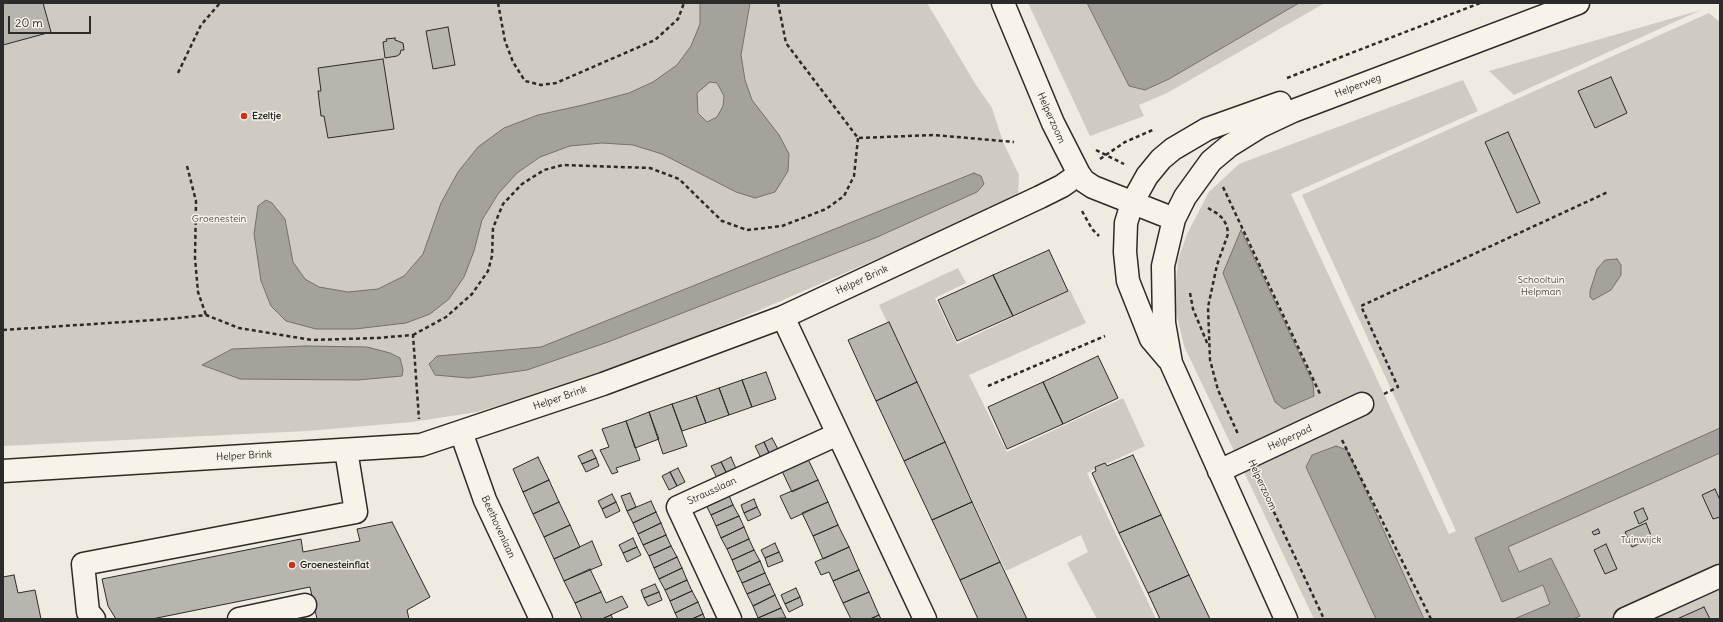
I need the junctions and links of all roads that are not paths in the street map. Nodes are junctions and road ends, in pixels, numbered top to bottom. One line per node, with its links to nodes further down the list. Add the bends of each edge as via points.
1 (1003, 3): 4 (street, Helperzoom, via 1053,123)
2 (1536, 3): 5 (street, Helperweg, via 1202,132 1161,159 1147,176)
3 (1578, 3): 6 (street, Helperweg, via 1293,111 1261,126 1228,146 1211,161 1185,196)
4 (1079, 174): 5 (street, Helperzoom, via 1084,181 1094,187); 7 (street, Helper Brink, via 1040,197)
5 (1132, 203): 6 (street, Helperzoom); 8 (street, via 1126,223 1128,281 1152,339)
6 (1174, 219): 8 (street, via 1163,266 1164,324)
7 (782, 317): 10 (street, Helper Brink, via 603,384); 11 (street)
8 (1171, 364): 14 (street)
9 (1362, 404): 14 (street, Helperpad)
10 (461, 432): 12 (street, Helper Brink, via 421,445); 17 (street, Beethovenlaan, via 485,500)
11 (838, 434): 20 (street, Strausslaan, via 678,506); 21 (street)
12 (346, 450): 13 (street, Helper Brink); 18 (street, via 356,512 83,564 88,612)
13 (3, 470)
14 (1219, 471): 22 (street)
15 (1720, 576): 23 (street)
16 (305, 605): 19 (street)
17 (539, 618)
18 (94, 619)
19 (239, 619)
20 (730, 619)
21 (926, 619)
22 (1286, 619)
23 (1625, 619)

